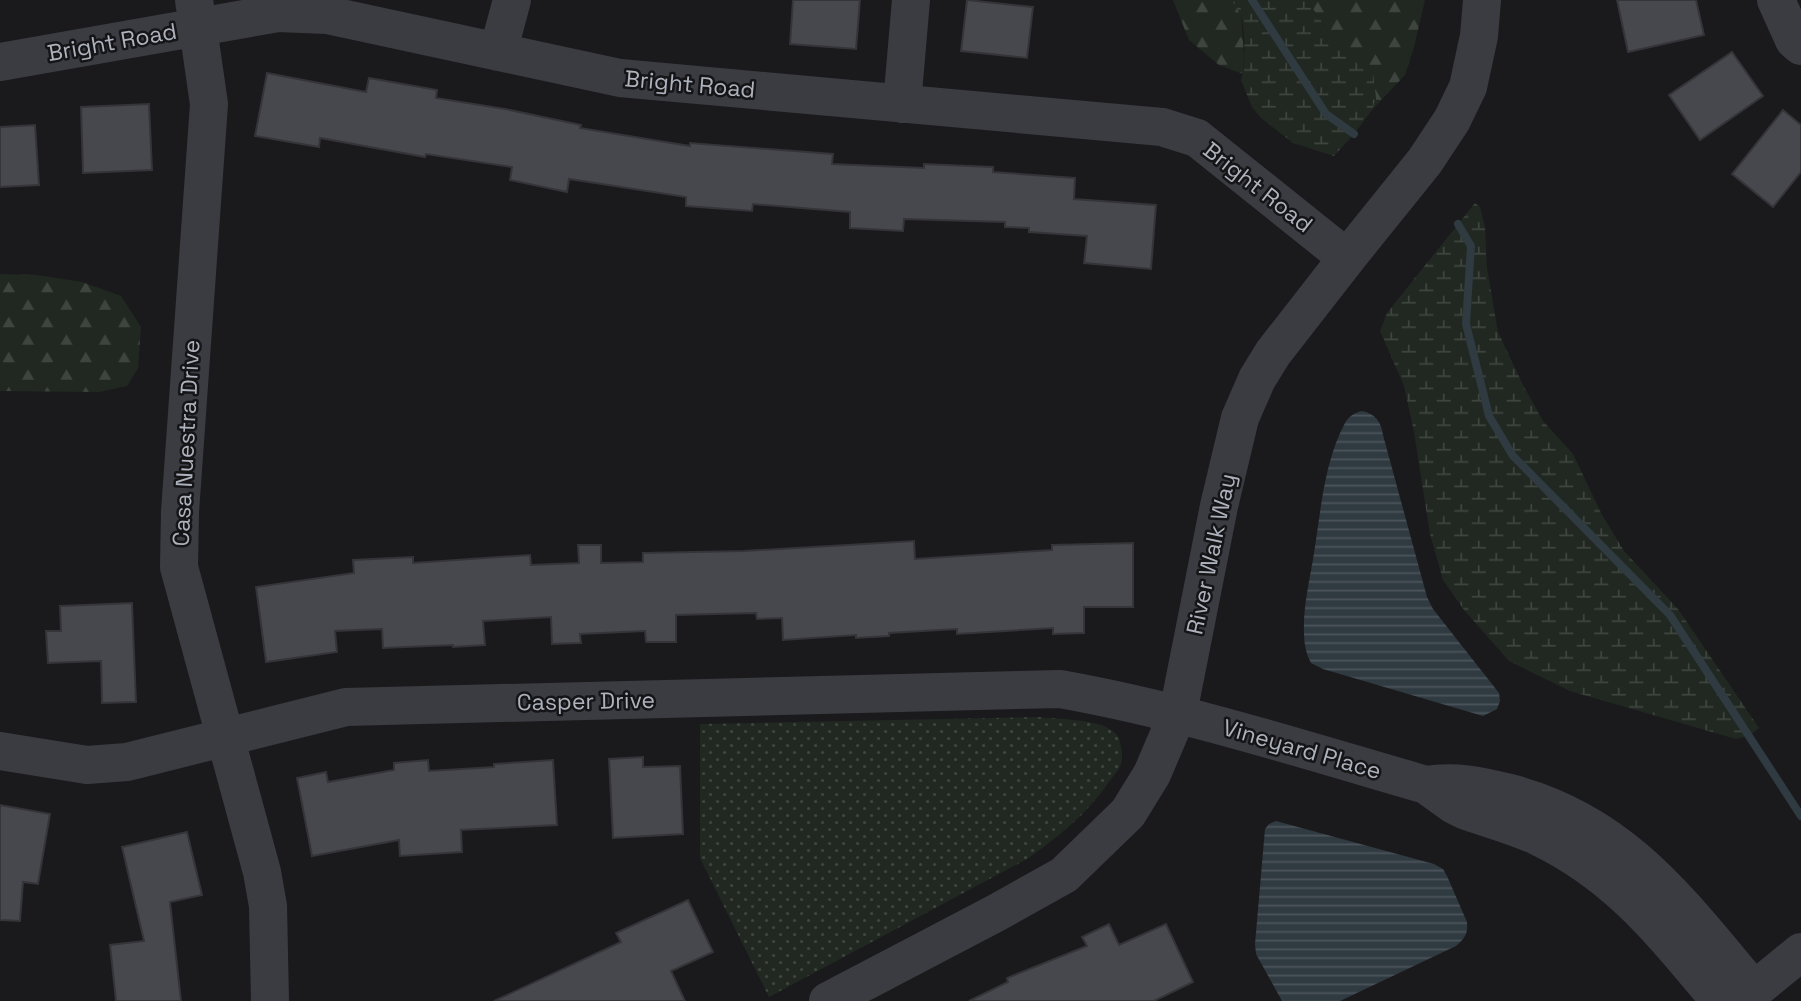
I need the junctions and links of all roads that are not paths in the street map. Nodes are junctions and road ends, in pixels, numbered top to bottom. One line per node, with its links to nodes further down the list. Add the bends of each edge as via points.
1 (512, 0): 7 (street)
2 (912, 0): 9 (street)
3 (1482, 0): 10 (street, River Walk Way, via 1468,87 1452,120)
4 (1776, 0): 6 (street)
5 (196, 14): 7 (street, Bright Road, via 327,15); 8 (street, Bright Road); 12 (street, Casa Nuestra Drive, via 209,104 179,567)
6 (1801, 46)
7 (498, 52): 9 (street, Bright Road, via 620,78)
8 (0, 62)
9 (902, 104): 10 (street, Bright Road, via 1162,127 1197,138)
10 (1347, 258): 11 (street, River Walk Way, via 1273,352 1240,418)
11 (1178, 713): 12 (street, Casper Drive, via 1060,689 653,699 346,707); 15 (street, Vineyard Place, via 1426,785 1464,810 1521,813 1537,836 1583,861 1622,891); 17 (street, River Walk Way, via 1152,774 1128,813 1064,875)
12 (226, 737): 13 (street, Casper Drive, via 127,762 87,765); 16 (street, Casa Nuestra Drive, via 268,906)
13 (0, 751)
14 (1801, 951): 15 (street)
15 (1738, 997)
16 (270, 1001)
17 (828, 1001)

